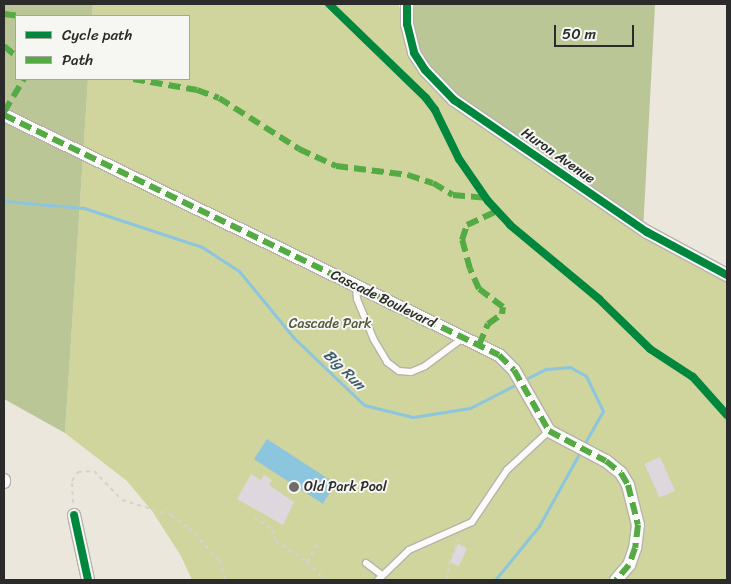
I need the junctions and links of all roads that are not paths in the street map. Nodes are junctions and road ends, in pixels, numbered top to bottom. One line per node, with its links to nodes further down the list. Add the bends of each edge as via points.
1 (398, 4): 3 (street, Huron Avenue)
2 (407, 4): 3 (street, Huron Avenue)
3 (408, 26): 5 (street, Huron Avenue, via 414,53 425,70 454,100 647,232)
4 (4, 115): 6 (street, Cascade Boulevard)
5 (727, 274)
6 (356, 286): 7 (street, Cascade Boulevard); 7 (lane, via 356,299 374,340 387,362 399,371 412,372 425,366)
7 (463, 338): 8 (street, Cascade Boulevard, via 499,355 514,370)
8 (549, 431): 11 (lane, via 506,470 478,515 463,526 409,550); 13 (street, Cascade Boulevard, via 606,461 621,473 628,485 638,525 635,548 628,565)
9 (74, 516): 12 (street)
10 (366, 563): 11 (lane)
11 (380, 578)
12 (88, 580)
13 (616, 580)

